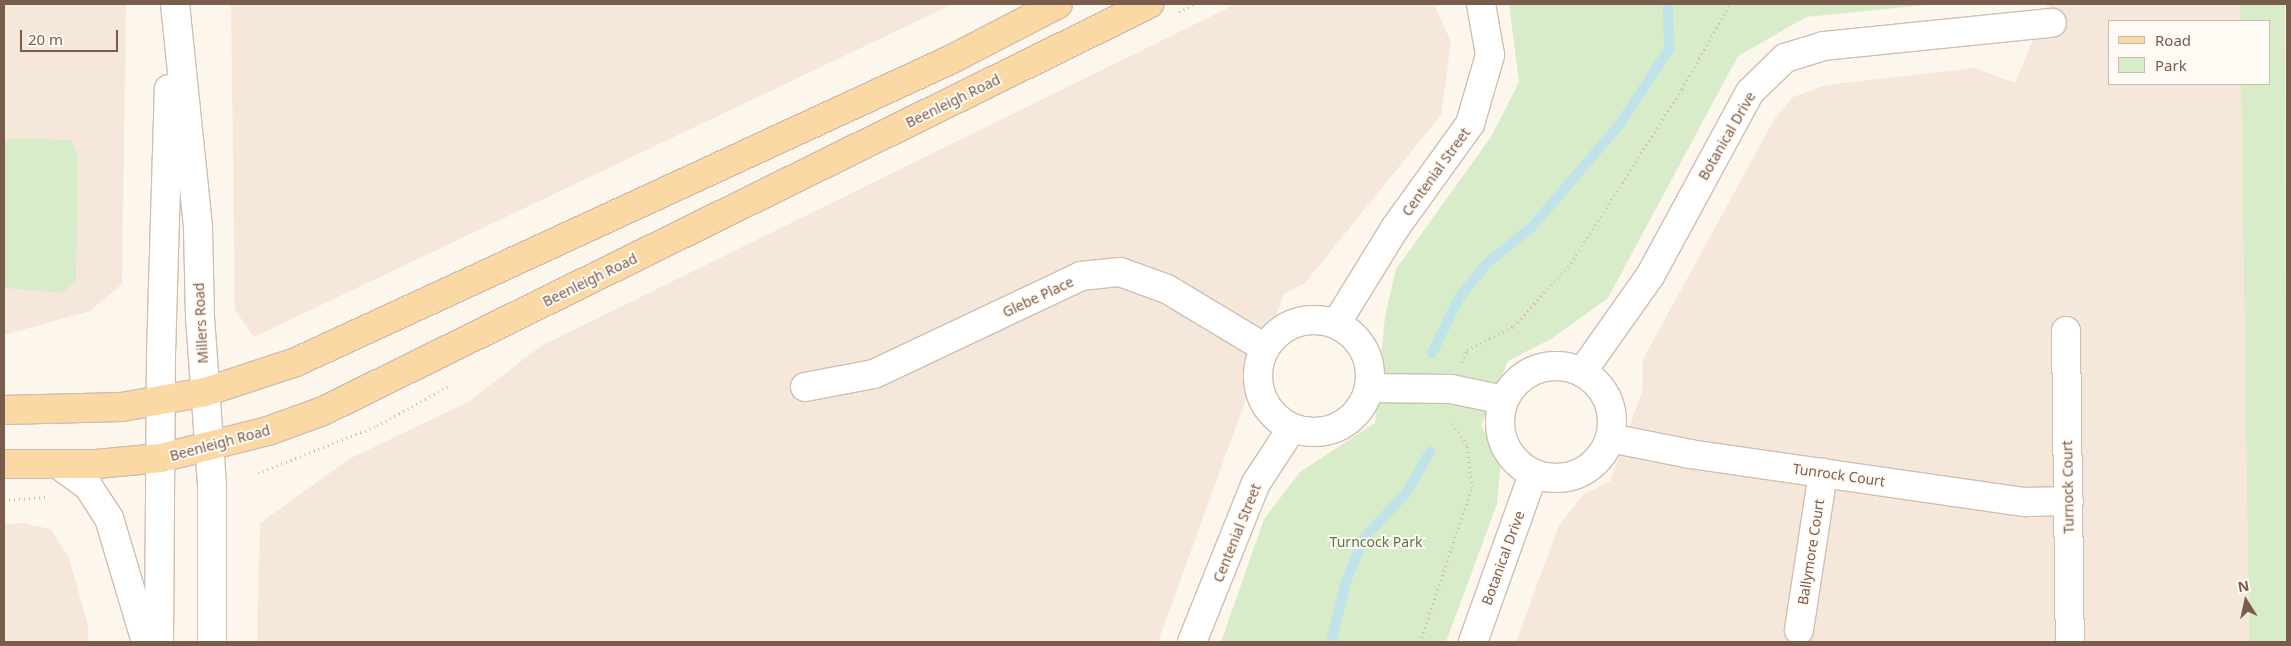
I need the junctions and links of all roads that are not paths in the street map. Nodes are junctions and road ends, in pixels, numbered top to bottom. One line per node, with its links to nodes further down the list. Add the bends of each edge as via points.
1 (173, 4): 12 (street, Millers Road, via 198,228); 13 (street, Millers Road)
2 (1058, 4): 12 (main road, via 952,59 296,362)
3 (1149, 4): 18 (main road, Beenleigh Road, via 386,382 323,411)
4 (1481, 4): 6 (street, Centenial Street, via 1490,55 1470,124 1395,228)
5 (2052, 23): 9 (street, Botanical Drive, via 1824,46 1785,58 1750,92 1650,276)
6 (1336, 324): 8 (street, via 1314,320 1295,323 1278,333); 11 (street, via 1352,335 1364,350 1370,369)
7 (2066, 331): 24 (street, Turnock Court)
8 (1265, 348): 10 (street, Glebe Place, via 1167,288 1120,272 1081,276 874,374); 16 (street, via 1258,378 1261,396 1275,418)
9 (1582, 372): 14 (street, via 1560,366 1541,368 1515,384); 17 (street, via 1607,397 1612,416)
10 (805, 387)
11 (1369, 388): 14 (street, via 1451,389); 16 (street, via 1362,406 1348,422 1320,432)
12 (205, 392): 13 (main road); 18 (street, Millers Road)
13 (161, 400): 15 (main road, via 122,407); 19 (street, Millers Road)
14 (1504, 400): 23 (street, via 1500,424 1504,443 1517,463)
15 (4, 410)
16 (1292, 428): 29 (street, Centenial Street, via 1256,483)
17 (1610, 438): 22 (street, Tunrock Court, via 1690,454); 23 (street, via 1601,455 1588,468 1570,476 1551,478)
18 (210, 447): 19 (main road, Beenleigh Road); 28 (street, Millers Road)
19 (162, 458): 21 (main road, Beenleigh Road); 27 (street, Millers Road)
20 (4, 464): 21 (main road, Beenleigh Road)
21 (60, 465): 26 (street, via 88,486 109,518)
22 (1823, 473): 24 (street, Tunrock Court, via 2026,502); 25 (street, Ballymore Court)
23 (1534, 474): 30 (street, Botanical Drive)
24 (2069, 501): 31 (street, Turnock Court)
25 (1799, 630)
26 (146, 642)
27 (159, 642)
28 (212, 642)
29 (1192, 642)
30 (1473, 642)
31 (2070, 642)

